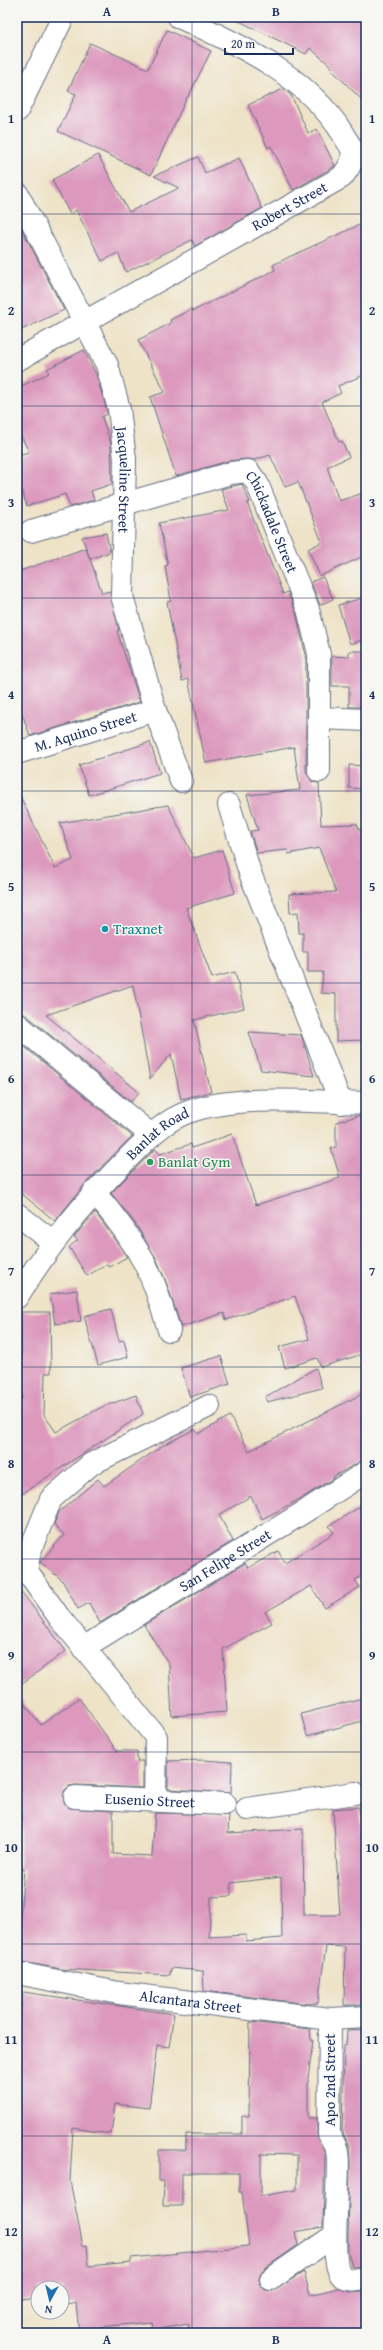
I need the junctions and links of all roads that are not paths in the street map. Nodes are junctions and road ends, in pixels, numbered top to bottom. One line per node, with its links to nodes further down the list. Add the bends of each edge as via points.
1 (64, 17): 3 (street)
2 (179, 17): 5 (street, Robert Street, via 229,40 276,68 311,97 335,122 352,150 352,163 342,178)
3 (17, 111)
4 (17, 193): 5 (street, Jacqueline Street)
5 (85, 322): 6 (street, Robert Street); 7 (street, Jacqueline Street, via 107,365 119,409 125,459)
6 (17, 360)
7 (125, 503): 8 (street, Chickadale Street); 9 (street, Jacqueline Street, via 121,556 122,596); 10 (street, Chickadale Street, via 231,473 248,471 257,483 308,609 319,654)
8 (31, 531)
9 (155, 710): 12 (street, M. Aquino Street); 14 (street, Jacqueline Street)
10 (320, 718): 11 (street); 13 (street, Chickadale Street)
11 (366, 720)
12 (17, 753)
13 (319, 771)
14 (181, 781)
15 (229, 805): 17 (street, via 250,873)
16 (17, 1024): 19 (street)
17 (341, 1102): 18 (street, Banlat Road); 19 (street, Banlat Road, via 251,1102 221,1105 188,1112)
18 (366, 1103)
19 (150, 1135): 20 (street, Banlat Road)
20 (94, 1192): 22 (street, Banlat Road); 24 (street, via 128,1234 141,1256)
21 (17, 1214): 22 (street)
22 (53, 1242): 23 (street, Banlat Road)
23 (17, 1297)
24 (169, 1330)
25 (209, 1406): 27 (street, via 91,1464 51,1499 33,1542 27,1572)
26 (366, 1472): 27 (street, San Felipe Street)
27 (83, 1648): 30 (street, via 156,1737)
28 (355, 1793): 32 (street)
29 (75, 1797): 30 (street, Eusenio Street)
30 (155, 1800): 31 (street, Eusenio Street)
31 (225, 1804)
32 (247, 1809)
33 (17, 1973): 35 (street, Alcantara Street, via 119,1993)
34 (366, 2017): 35 (street, Alcantara Street)
35 (330, 2019): 36 (street, Apo 2nd Street, via 329,2134 337,2151)
36 (335, 2235): 37 (street, Apo 2nd Street, via 341,2275 351,2280); 38 (street)
37 (366, 2278)
38 (271, 2279)

